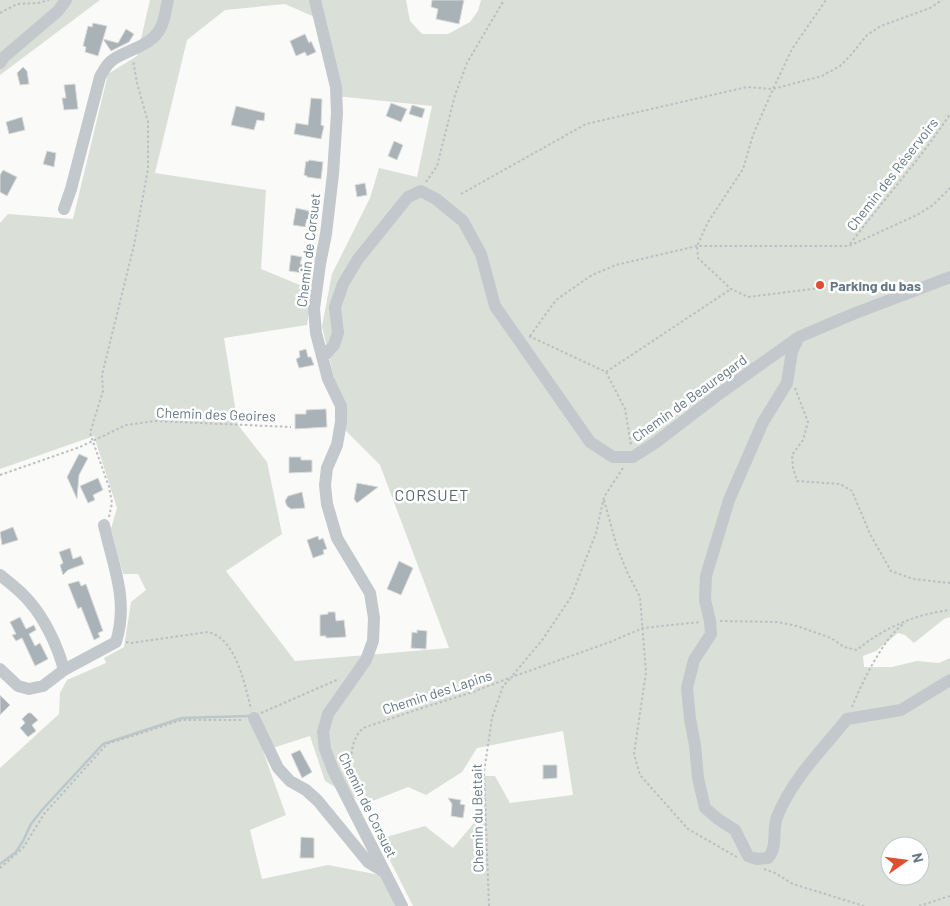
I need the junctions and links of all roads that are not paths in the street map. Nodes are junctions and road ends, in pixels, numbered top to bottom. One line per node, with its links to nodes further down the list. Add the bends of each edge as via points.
1 (66, 0): 4 (street)
2 (168, 0): 5 (street, via 156,36 114,58 100,77)
3 (315, 0): 8 (street, Chemin de Corsuet, via 336,86 337,113 330,199 314,309)
4 (0, 63)
5 (64, 209)
6 (950, 277): 7 (street, Chemin de Beauregard)
7 (799, 337): 8 (street, Chemin de Beauregard, via 655,443 633,457 613,457 590,442 495,306 481,254 463,221 436,199 420,191 408,197 343,284 335,307 338,333 334,345); 13 (street, via 792,352 787,383 763,422 728,500 706,576 711,634 694,660 687,688 705,808 735,830 748,856 768,858 772,853 776,818 794,783 847,719 901,710)
8 (323, 357): 15 (street, Chemin de Corsuet, via 328,379 341,406 337,445 327,468 327,504 337,538 370,593 374,618 373,641 366,660 328,714 323,732 325,749)
9 (104, 525): 12 (street, via 121,596 122,612 116,642)
10 (0, 575): 12 (street, via 36,611)
11 (0, 669): 12 (street, via 18,686 28,689 43,686)
12 (64, 670)
13 (950, 680)
14 (254, 718): 15 (street, via 278,768 318,801 368,862)
15 (384, 871): 16 (street, Chemin de Corsuet)
16 (402, 906)

